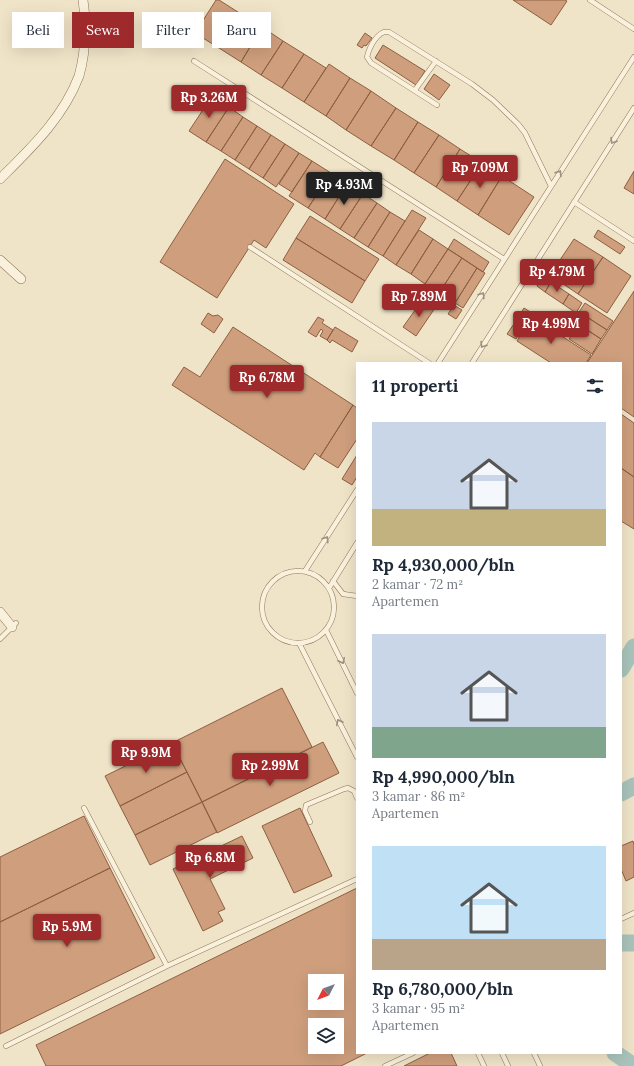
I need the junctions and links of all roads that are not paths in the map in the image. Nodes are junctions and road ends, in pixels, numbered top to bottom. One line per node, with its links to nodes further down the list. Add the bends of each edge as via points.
1 (83, 0): 10 (street, via 86,29 83,53 79,75 67,102 56,120)
2 (590, 0): 3 (lane)
3 (634, 29)
4 (634, 57): 11 (lane, one-way to 4)
5 (194, 61): 15 (lane)
6 (436, 61): 7 (lane); 7 (lane, via 389,32 380,33 367,57 371,63); 11 (lane, via 493,100 518,124)
7 (415, 90): 8 (lane)
8 (438, 105)
9 (634, 108): 12 (lane, one-way to 12)
10 (0, 179)
11 (551, 186): 15 (lane)
12 (574, 202): 13 (lane); 20 (lane, one-way to 20)
13 (634, 241)
14 (250, 247): 18 (lane)
15 (504, 259): 19 (lane, one-way to 15)
16 (0, 260): 17 (street)
17 (21, 279)
18 (427, 362)
19 (439, 362)
20 (473, 362)
21 (356, 492): 23 (lane, one-way to 21)
22 (356, 545): 24 (lane)
23 (305, 571): 25 (lane, via 318,577); 31 (lane, via 290,572 276,578 266,590 262,604 264,619 272,631 284,640)
24 (333, 581): 25 (lane); 26 (lane, via 343,594)
25 (329, 588): 29 (lane, via 334,602 333,617)
26 (356, 596)
27 (0, 612): 28 (street)
28 (14, 625): 30 (lane)
29 (326, 630): 31 (lane, via 314,640); 32 (lane, one-way to 32)
30 (0, 639)
31 (299, 643): 33 (lane, one-way to 31)
32 (356, 691)
33 (356, 755)
34 (356, 796): 36 (lane, via 348,788 306,805 305,811)
35 (84, 808): 40 (lane)
36 (310, 822)
37 (356, 879): 40 (lane)
38 (634, 913): 39 (lane)
39 (622, 919)
40 (167, 966): 41 (lane)
41 (6, 1046)
42 (411, 1054): 46 (lane)
43 (478, 1054): 47 (lane)
44 (502, 1054): 48 (lane)
45 (534, 1054): 49 (lane)
46 (385, 1066)
47 (484, 1066)
48 (508, 1066)
49 (540, 1066)

